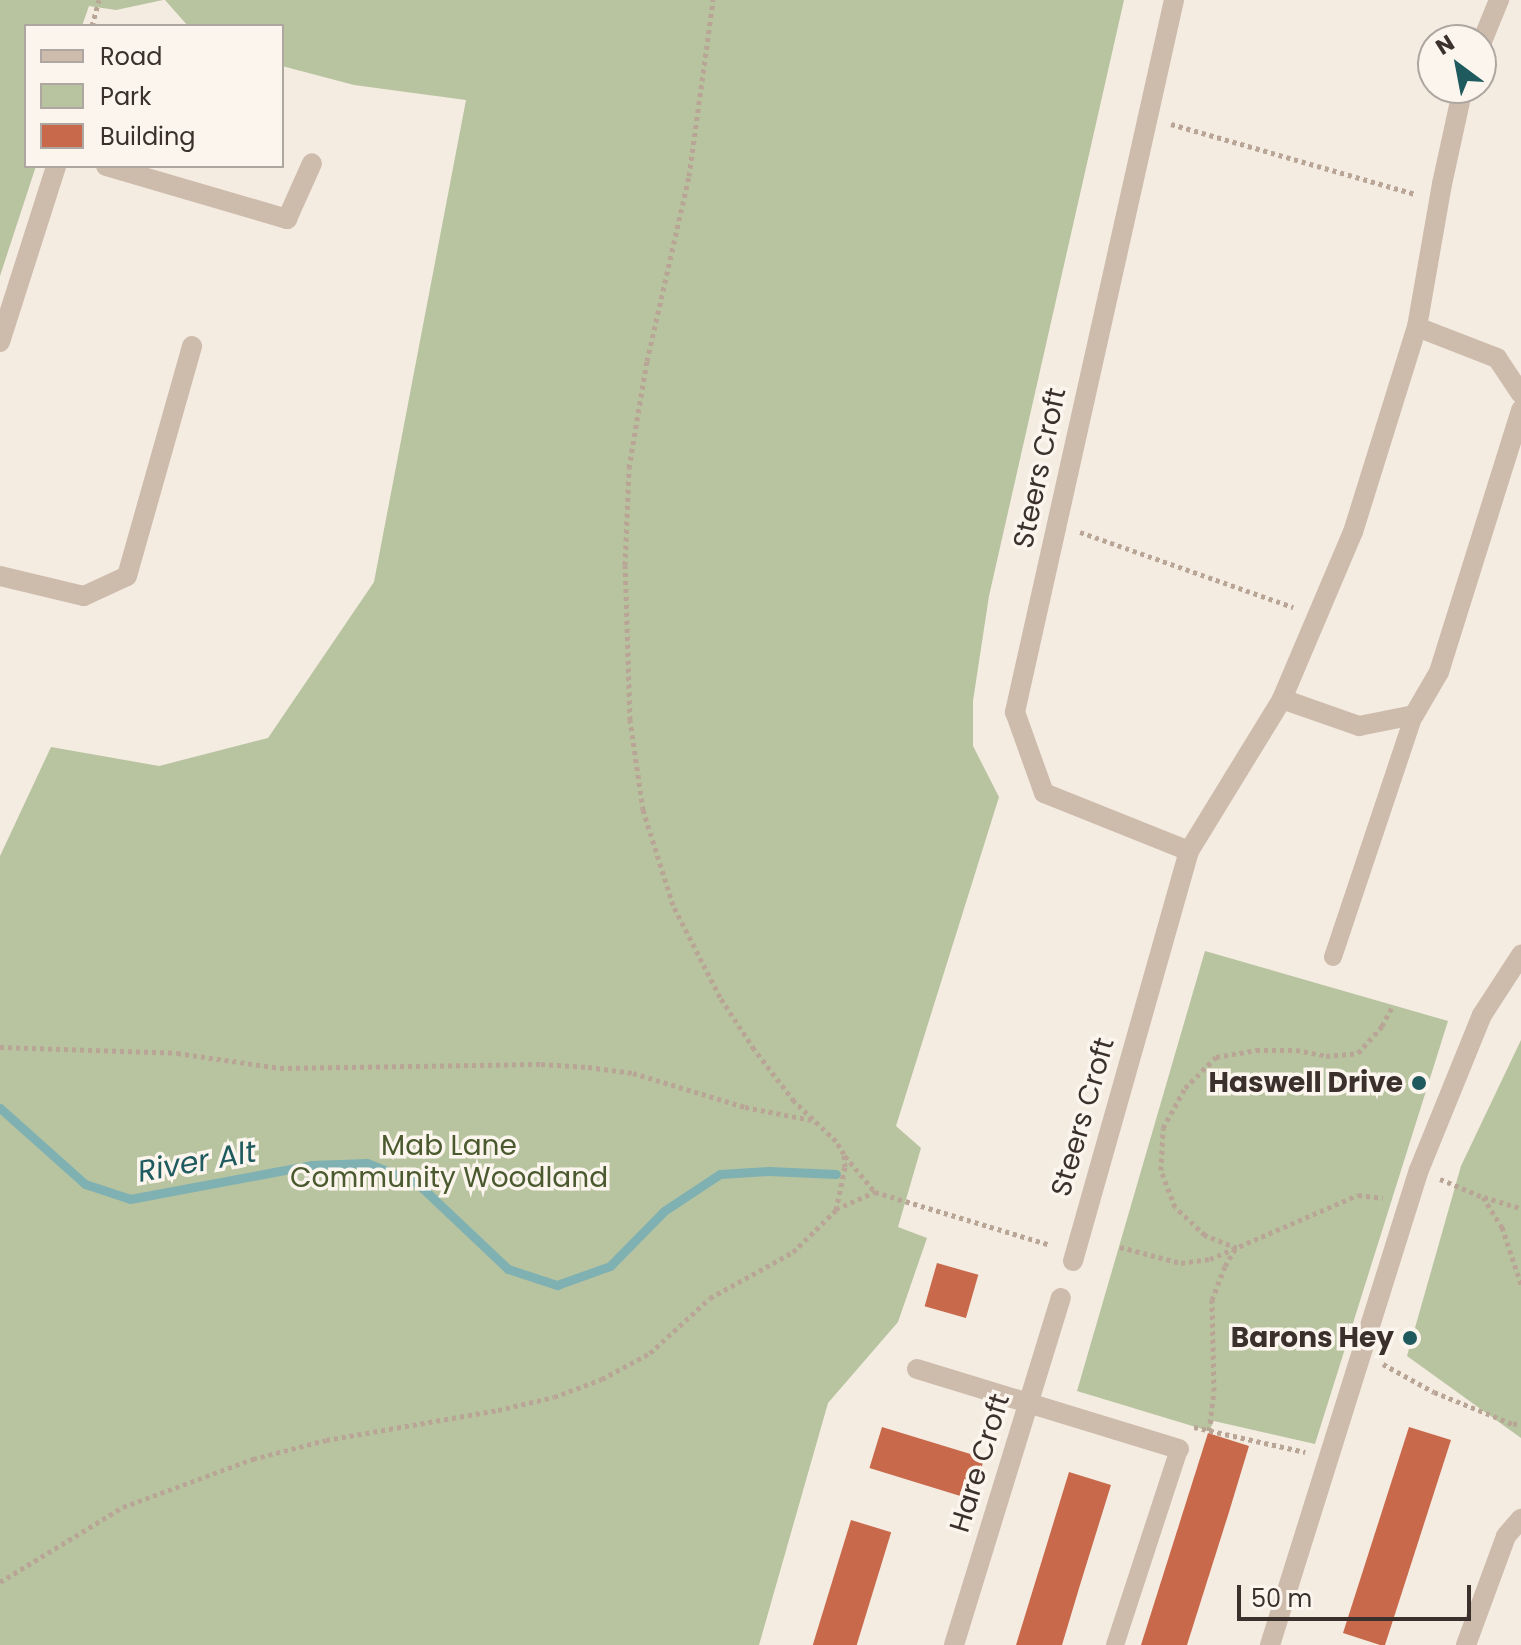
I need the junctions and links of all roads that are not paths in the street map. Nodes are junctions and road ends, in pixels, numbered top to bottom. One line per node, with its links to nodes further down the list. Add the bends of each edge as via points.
1 (1174, 0): 16 (street, Steers Croft, via 1015,712 1044,793)
2 (1499, 0): 3 (street)
3 (1489, 24)
4 (1460, 104): 8 (street, Steers Croft)
5 (312, 163): 7 (street, via 287,219)
6 (55, 168): 9 (street)
7 (113, 168)
8 (1417, 327): 11 (street, via 1497,358); 14 (street, Steers Croft, via 1353,532)
9 (0, 342)
10 (192, 346): 13 (street, via 127,576 84,596)
11 (1521, 394)
12 (1521, 410): 15 (street, via 1439,672)
13 (0, 576)
14 (1282, 699): 15 (street, via 1359,726); 16 (street, Steers Croft)
15 (1414, 715): 18 (street)
16 (1189, 851): 19 (street, Steers Croft)
17 (1521, 955): 27 (street, via 1482,1015 1419,1170)
18 (1333, 957)
19 (1074, 1257)
20 (1061, 1298): 22 (street, Hare Croft)
21 (917, 1369): 22 (street)
22 (1029, 1402): 23 (street); 25 (street, Hare Croft)
23 (1179, 1449): 26 (street)
24 (1521, 1519): 28 (street, via 1506,1536)
25 (954, 1645)
26 (1115, 1645)
27 (1270, 1645)
28 (1466, 1645)

